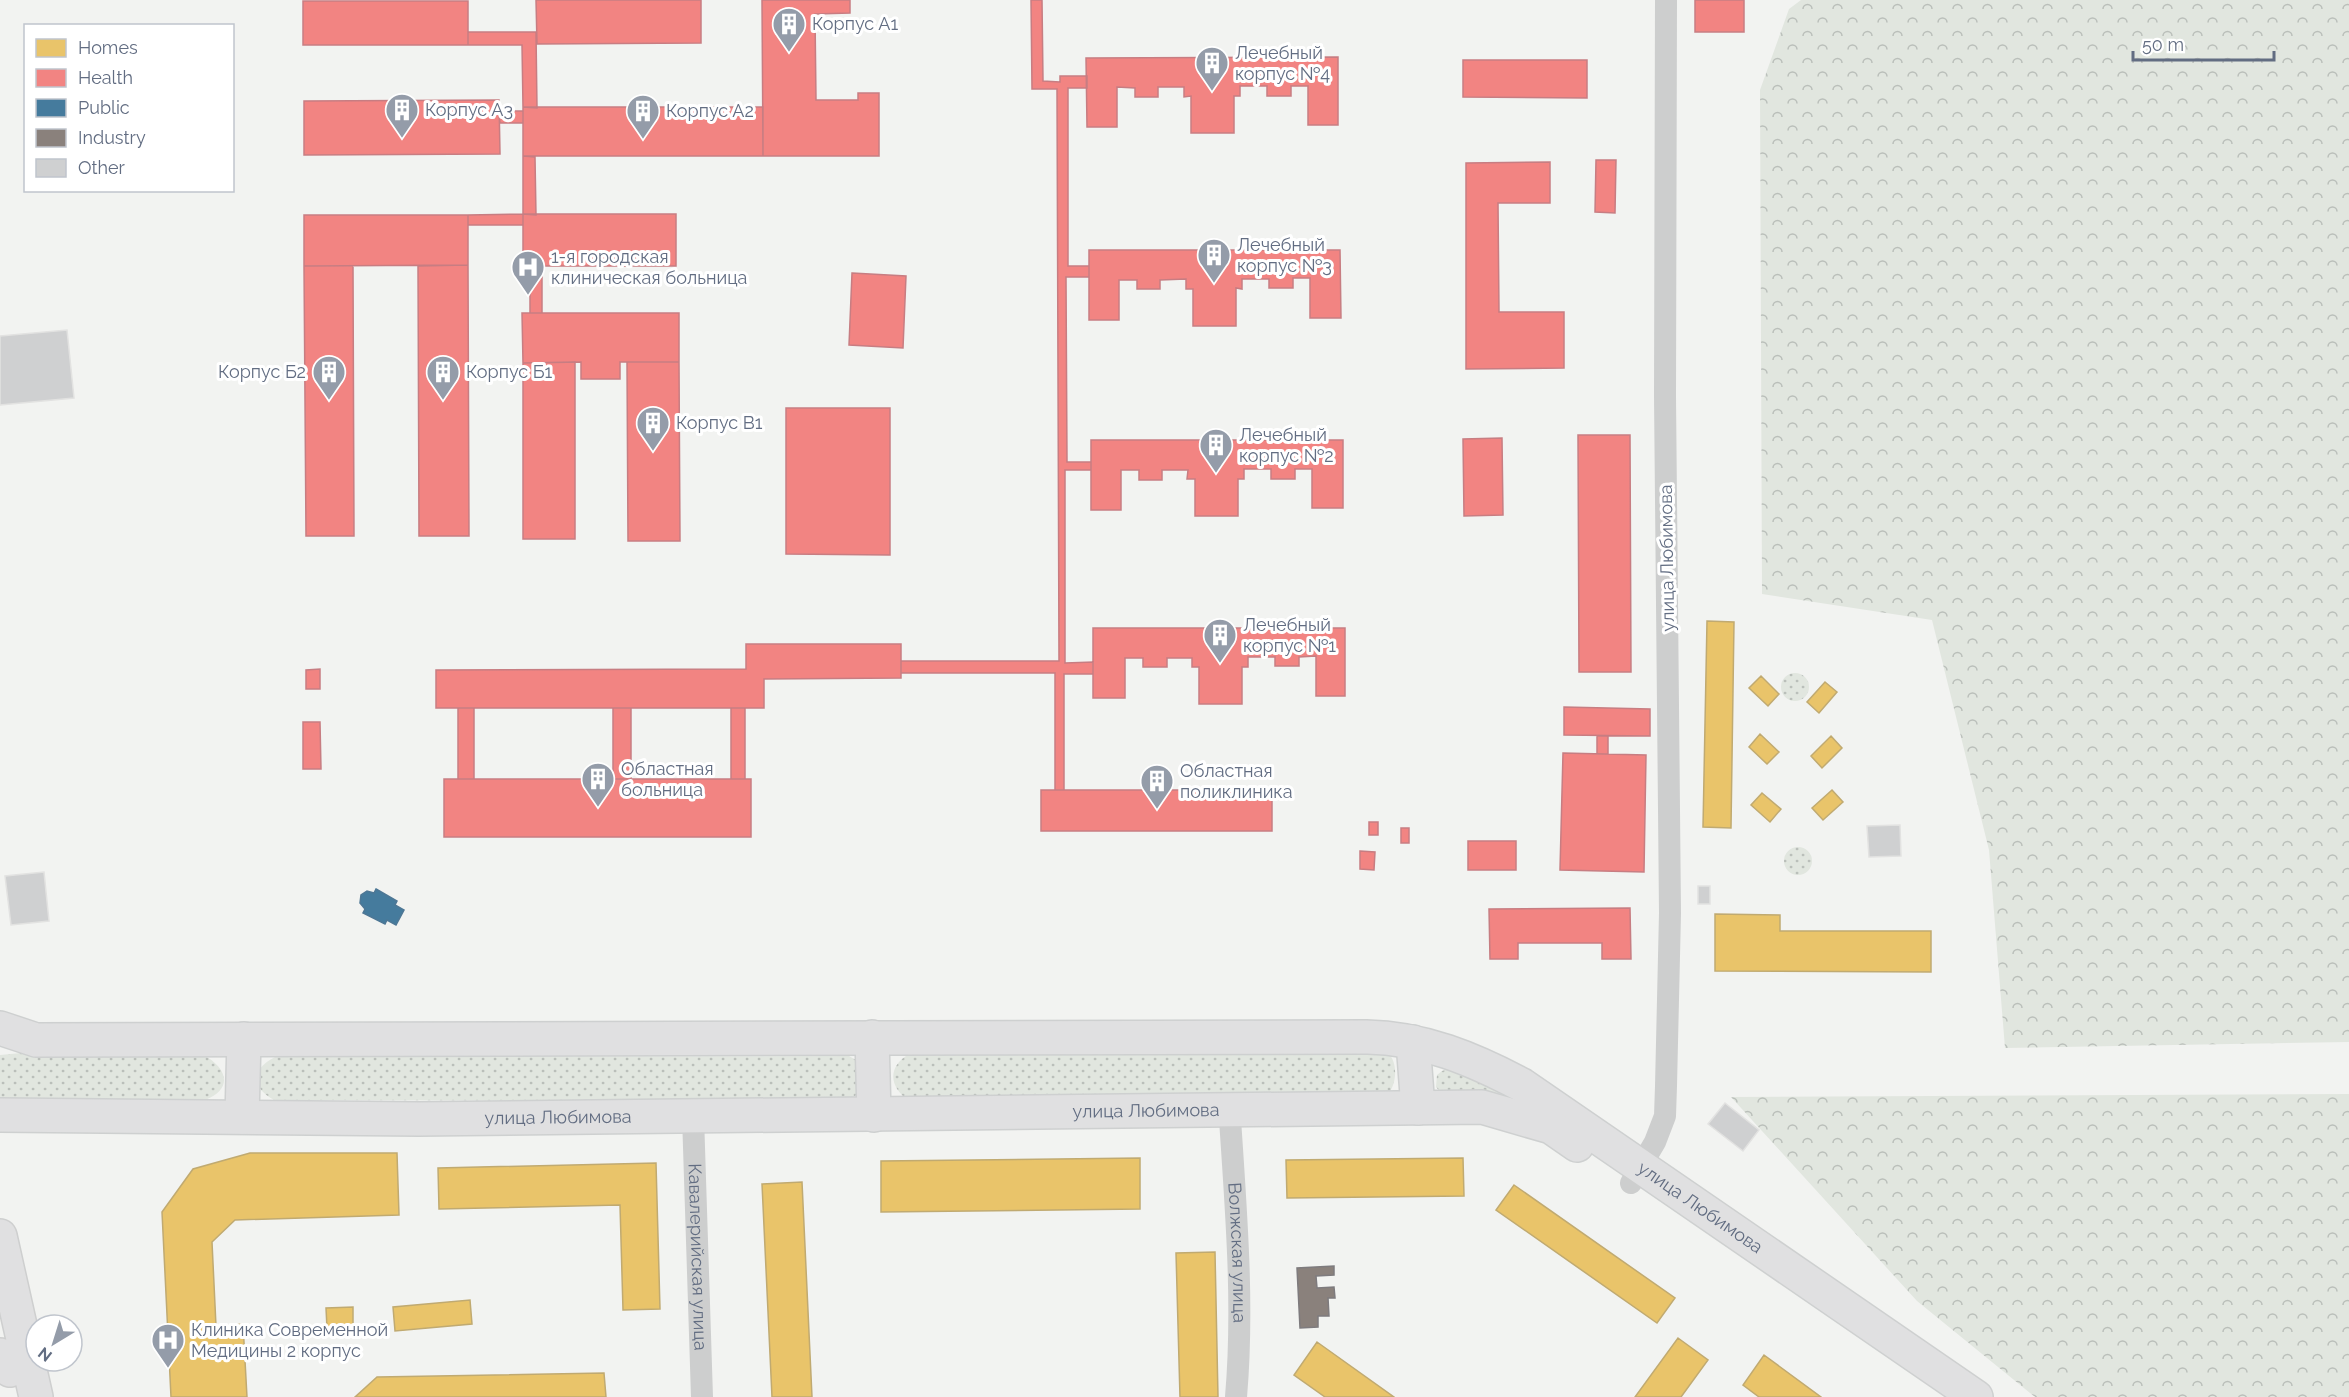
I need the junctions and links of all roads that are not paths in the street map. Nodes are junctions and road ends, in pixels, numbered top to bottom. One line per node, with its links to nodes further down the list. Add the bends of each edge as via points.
1 (1666, 0): 13 (street, улица Любимова, via 1670,913 1665,1116)
2 (0, 1028): 4 (main road, улица Любимова, via 36,1040)
3 (872, 1037): 4 (main road, улица Любимова); 5 (main road, улица Любимова, via 1367,1037); 9 (main road)
4 (244, 1039): 11 (main road)
5 (1413, 1042): 6 (main road); 13 (main road, улица Любимова, via 1484,1064 1522,1085)
6 (1418, 1108): 7 (main road, улица Любимова); 13 (main road, улица Любимова, via 1482,1107 1551,1128)
7 (1231, 1109): 9 (main road, улица Любимова); 20 (street, Волжская улица, via 1240,1346)
8 (15, 1115): 11 (main road, улица Любимова); 12 (main road, улица Любимова)
9 (874, 1115): 10 (main road, улица Любимова)
10 (693, 1116): 11 (main road, улица Любимова); 19 (street, Кавалерийская улица)
11 (242, 1117)
12 (0, 1141)
13 (1635, 1175): 21 (main road, улица Любимова); 22 (main road, улица Любимова)
14 (0, 1237): 15 (main road); 16 (main road)
15 (0, 1265)
16 (5, 1311): 17 (main road); 18 (main road)
17 (9, 1374)
18 (36, 1397)
19 (702, 1397)
20 (1236, 1397)
21 (1945, 1397)
22 (1976, 1397)

